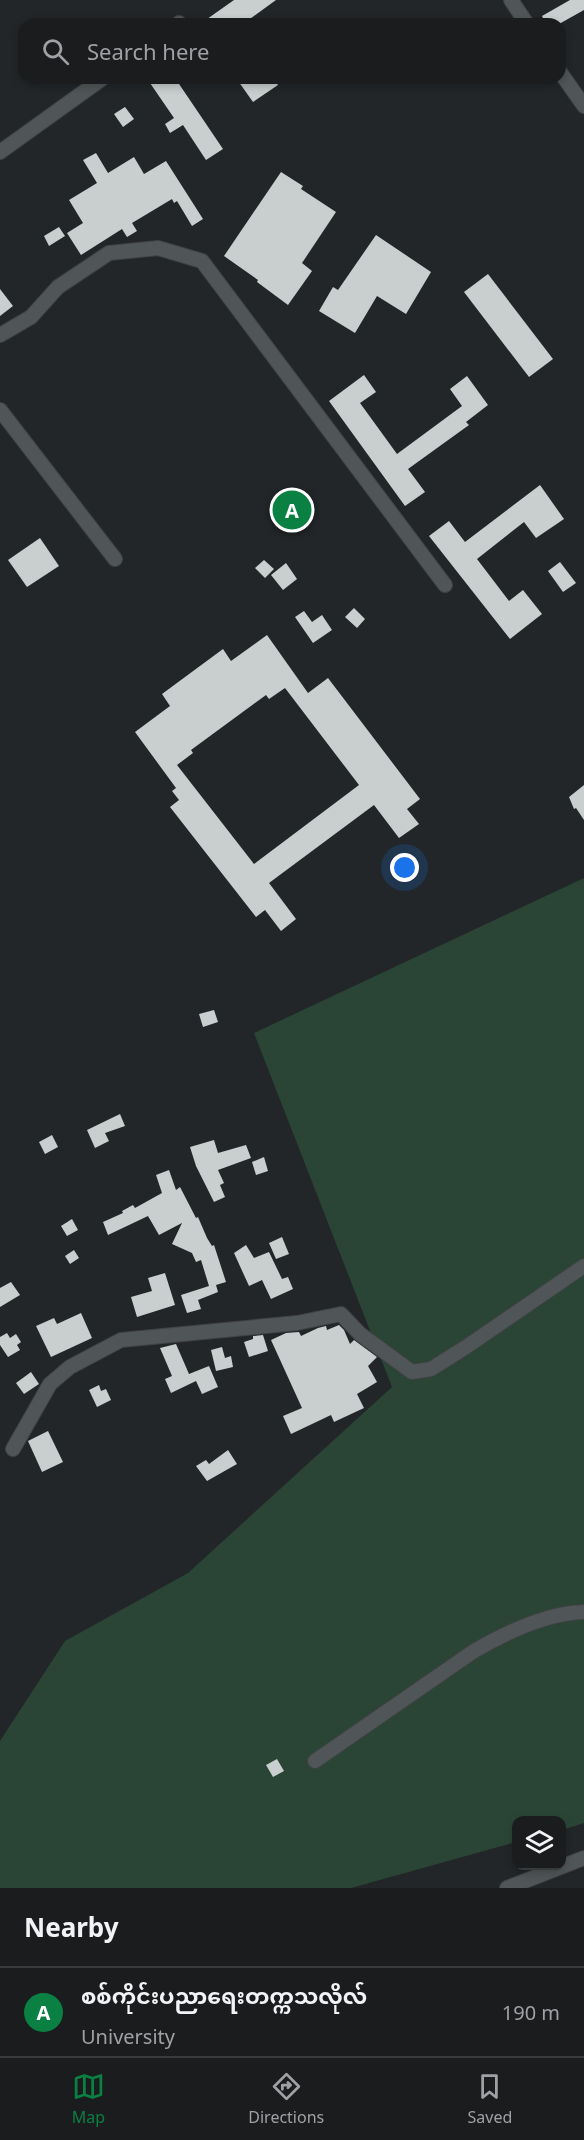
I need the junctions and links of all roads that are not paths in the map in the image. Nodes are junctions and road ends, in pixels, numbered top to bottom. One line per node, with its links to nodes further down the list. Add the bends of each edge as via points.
1 (511, 0): 2 (street)
2 (523, 18)
3 (566, 80): 5 (street)
4 (95, 84): 6 (street)
5 (584, 106)
6 (0, 152)
7 (0, 336): 10 (street, via 31,317 58,286 109,253 158,248 202,261)
8 (0, 410): 9 (street)
9 (115, 559)
10 (444, 585)
11 (584, 1266): 12 (street, via 431,1369 412,1372 360,1334 341,1314 297,1323 121,1340 70,1366 50,1384)
12 (14, 1449)
13 (584, 1612): 14 (street, via 566,1613 499,1637)
14 (315, 1761)
15 (584, 1858): 16 (street)
16 (507, 1888)

